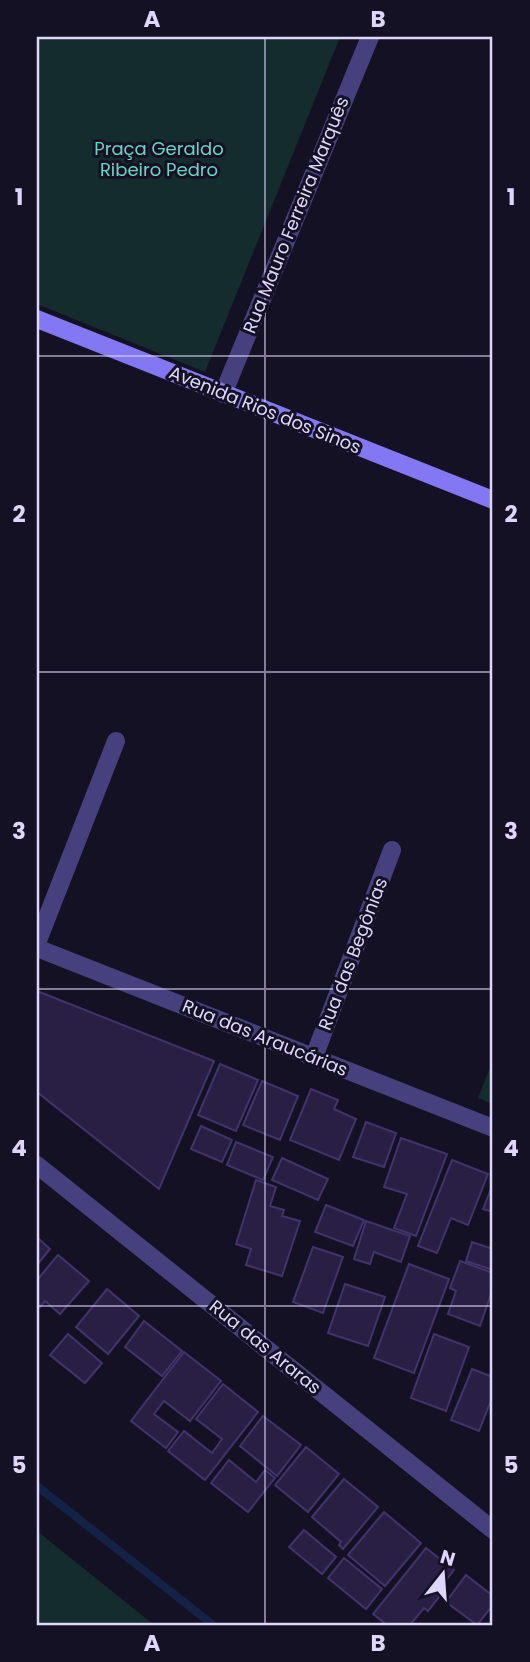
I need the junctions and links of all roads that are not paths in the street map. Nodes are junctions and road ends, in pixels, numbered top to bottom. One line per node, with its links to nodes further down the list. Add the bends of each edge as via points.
1 (370, 37): 3 (street, Rua Mauro Ferreira Marquês)
2 (37, 319): 3 (street, Avenida Rios dos Sinos)
3 (223, 394): 4 (street, Avenida Rios dos Sinos)
4 (493, 500)
5 (116, 741): 7 (street)
6 (392, 850): 8 (street, Rua das Begônias)
7 (37, 945): 8 (street, Rua das Araucárias)
8 (314, 1057): 9 (street, Rua das Araucárias)
9 (493, 1128)
10 (37, 1165): 11 (street, Rua das Araras)
11 (493, 1530)

